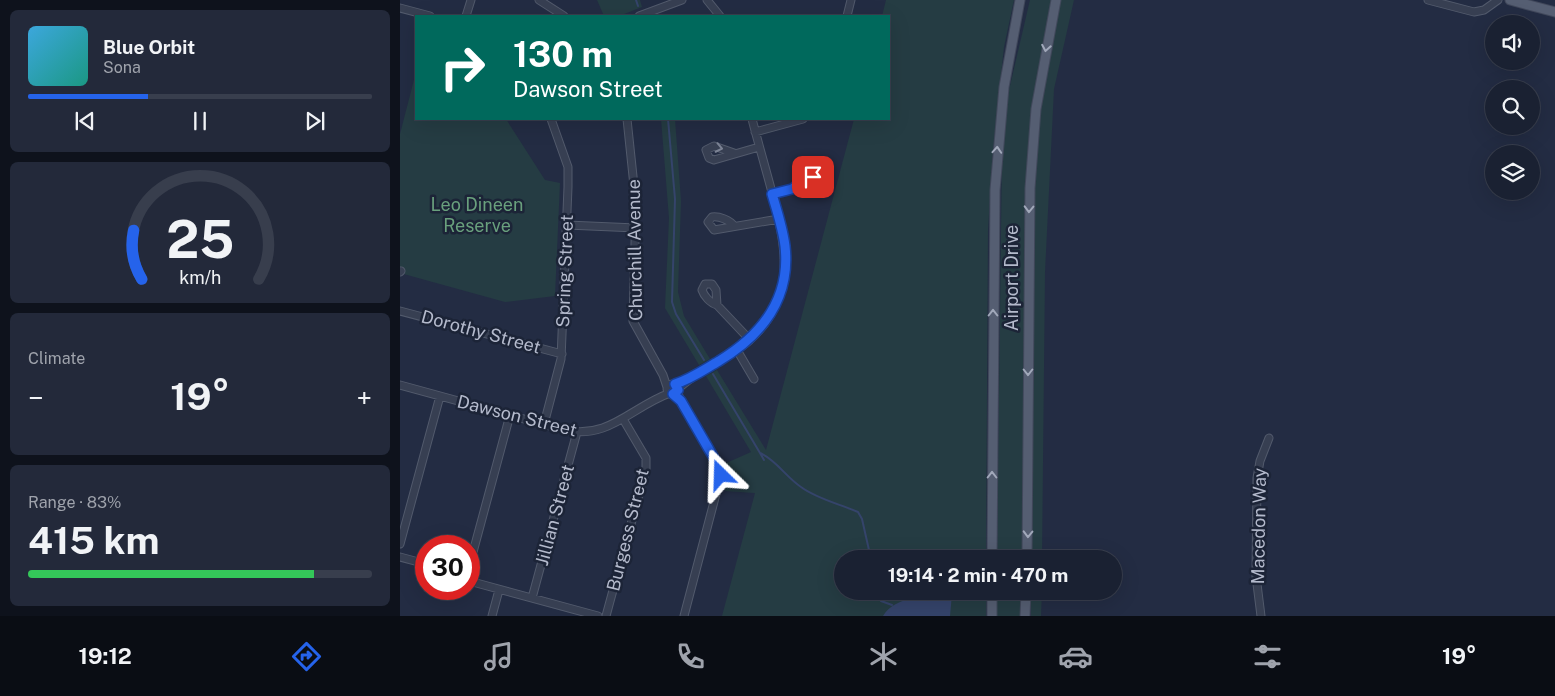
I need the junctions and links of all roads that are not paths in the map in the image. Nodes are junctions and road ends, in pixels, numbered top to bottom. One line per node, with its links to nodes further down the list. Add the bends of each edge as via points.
1 (471, 0): 14 (street)
2 (539, 0): 15 (street)
3 (682, 0): 16 (street)
4 (707, 0): 17 (street)
5 (851, 0): 18 (street)
6 (1020, 0): 48 (main road, Airport Drive, one-way to 6, via 994,190 1004,87)
7 (1056, 0): 49 (main road, Airport Drive, one-way to 49, via 1036,110 1030,188)
8 (1428, 0): 9 (street, via 1474,12 1484,10)
9 (1498, 0)
10 (1510, 0): 12 (main road)
11 (400, 8): 13 (street)
12 (1555, 12)
13 (426, 15)
14 (466, 15)
15 (562, 15)
16 (642, 15)
17 (719, 15)
18 (847, 15)
19 (551, 120): 29 (street, Spring Street, via 568,167)
20 (627, 120): 31 (street, Churchill Avenue)
21 (752, 120): 23 (street, Dawson Street)
22 (799, 120): 23 (street)
23 (755, 132): 24 (street, Dawson Street)
24 (759, 147): 25 (street); 27 (street, Dawson Street)
25 (734, 153)
26 (792, 189): 27 (street)
27 (772, 194): 28 (street, Dawson Street)
28 (779, 219): 30 (street); 34 (street, Dawson Street, via 786,255 781,289 772,312)
29 (567, 226): 31 (street); 36 (street, Spring Street)
30 (734, 226)
31 (636, 228): 39 (street, Churchill Avenue, via 633,321)
32 (717, 305): 34 (street)
33 (400, 311): 36 (street, Dorothy Street)
34 (750, 340): 35 (street, Dawson Street)
35 (737, 350): 37 (street); 39 (street, Dawson Street)
36 (562, 354): 43 (street, Spring Street)
37 (754, 378)
38 (400, 385): 40 (street, Dawson Street)
39 (672, 389): 42 (street, Dawson Street); 60 (street, Churchill Avenue, via 721,475)
40 (440, 396): 41 (street, Dawson Street); 47 (street)
41 (510, 415): 43 (street, Dawson Street); 46 (street)
42 (622, 419): 44 (street, Dawson Street, via 597,431); 59 (street, Burgess Street, via 646,458 646,469)
43 (544, 424): 44 (street, Dawson Street)
44 (577, 432): 54 (street, Jillian Street)
45 (1269, 438): 63 (street, Macedon Way, via 1257,478 1256,576)
46 (477, 535)
47 (400, 544)
48 (992, 550)
49 (1027, 550)
50 (400, 557): 51 (street)
51 (415, 561)
52 (480, 584): 53 (street)
53 (499, 590): 54 (street); 57 (street)
54 (532, 598): 58 (street)
55 (992, 600): 61 (main road)
56 (1026, 600): 62 (main road)
57 (492, 616)
58 (598, 616)
59 (606, 616)
60 (684, 616)
61 (992, 616)
62 (1025, 616)
63 (1261, 616)

